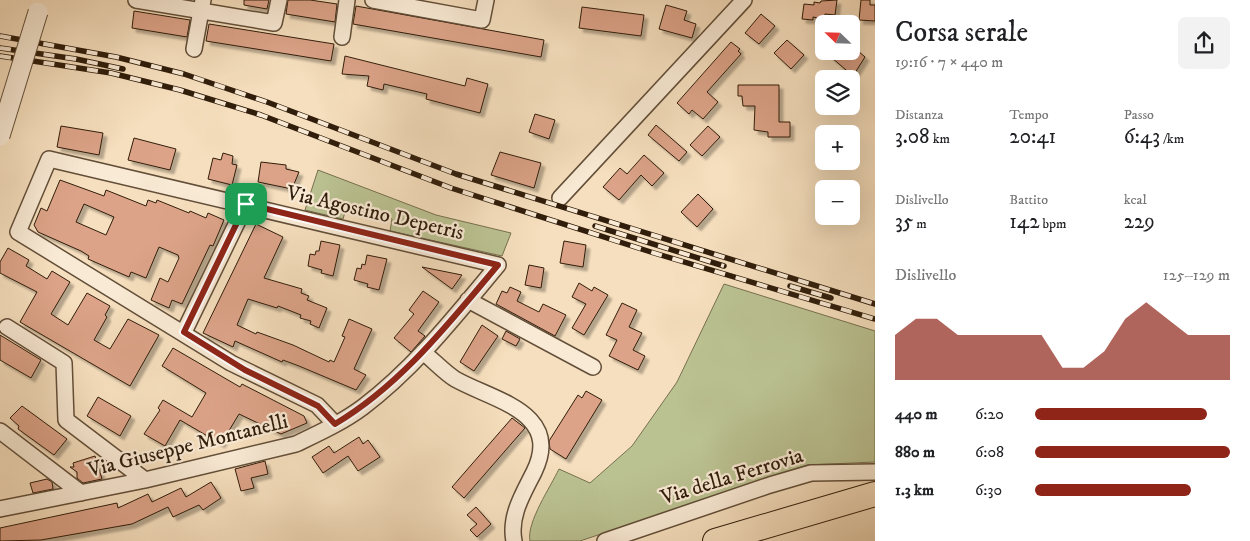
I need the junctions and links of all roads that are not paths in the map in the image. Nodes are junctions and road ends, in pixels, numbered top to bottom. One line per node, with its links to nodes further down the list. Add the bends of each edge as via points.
1 (136, 0): 7 (street)
2 (279, 0): 7 (street, via 274,23)
3 (347, 0): 9 (street)
4 (373, 0): 5 (street, via 482,20)
5 (486, 0)
6 (744, 0): 12 (street)
7 (202, 6): 10 (street)
8 (38, 12): 11 (street, bridge)
9 (342, 37)
10 (194, 49)
11 (0, 136)
12 (560, 198)
13 (246, 204): 14 (street, Via Agostino Depetris); 17 (street); 17 (street, Via Agostino Depetris, via 49,158 18,232)
14 (498, 265): 15 (street, Via Giuseppe Montanelli)
15 (468, 300): 18 (street, Via Giuseppe Montanelli); 19 (street)
16 (7, 327): 23 (street, via 64,364 66,420)
17 (184, 332): 20 (street, via 245,370 318,406)
18 (423, 352): 20 (street, Via Giuseppe Montanelli, via 370,402); 29 (street, via 454,378 518,410 536,426 541,454 517,505 512,530)
19 (593, 367)
20 (335, 424): 23 (street, Via Giuseppe Montanelli, via 296,444)
21 (0, 431): 24 (street)
22 (875, 472): 30 (street, Via della Ferrovia, via 811,473)
23 (145, 480): 24 (street, Via Giuseppe Montanelli)
24 (82, 494): 26 (street, Via Giuseppe Montanelli)
25 (875, 494): 28 (highway)
26 (0, 509)
27 (875, 510): 28 (highway)
28 (817, 520): 31 (highway); 32 (highway)
29 (514, 541)
30 (605, 541)
31 (715, 541)
32 (770, 541)

